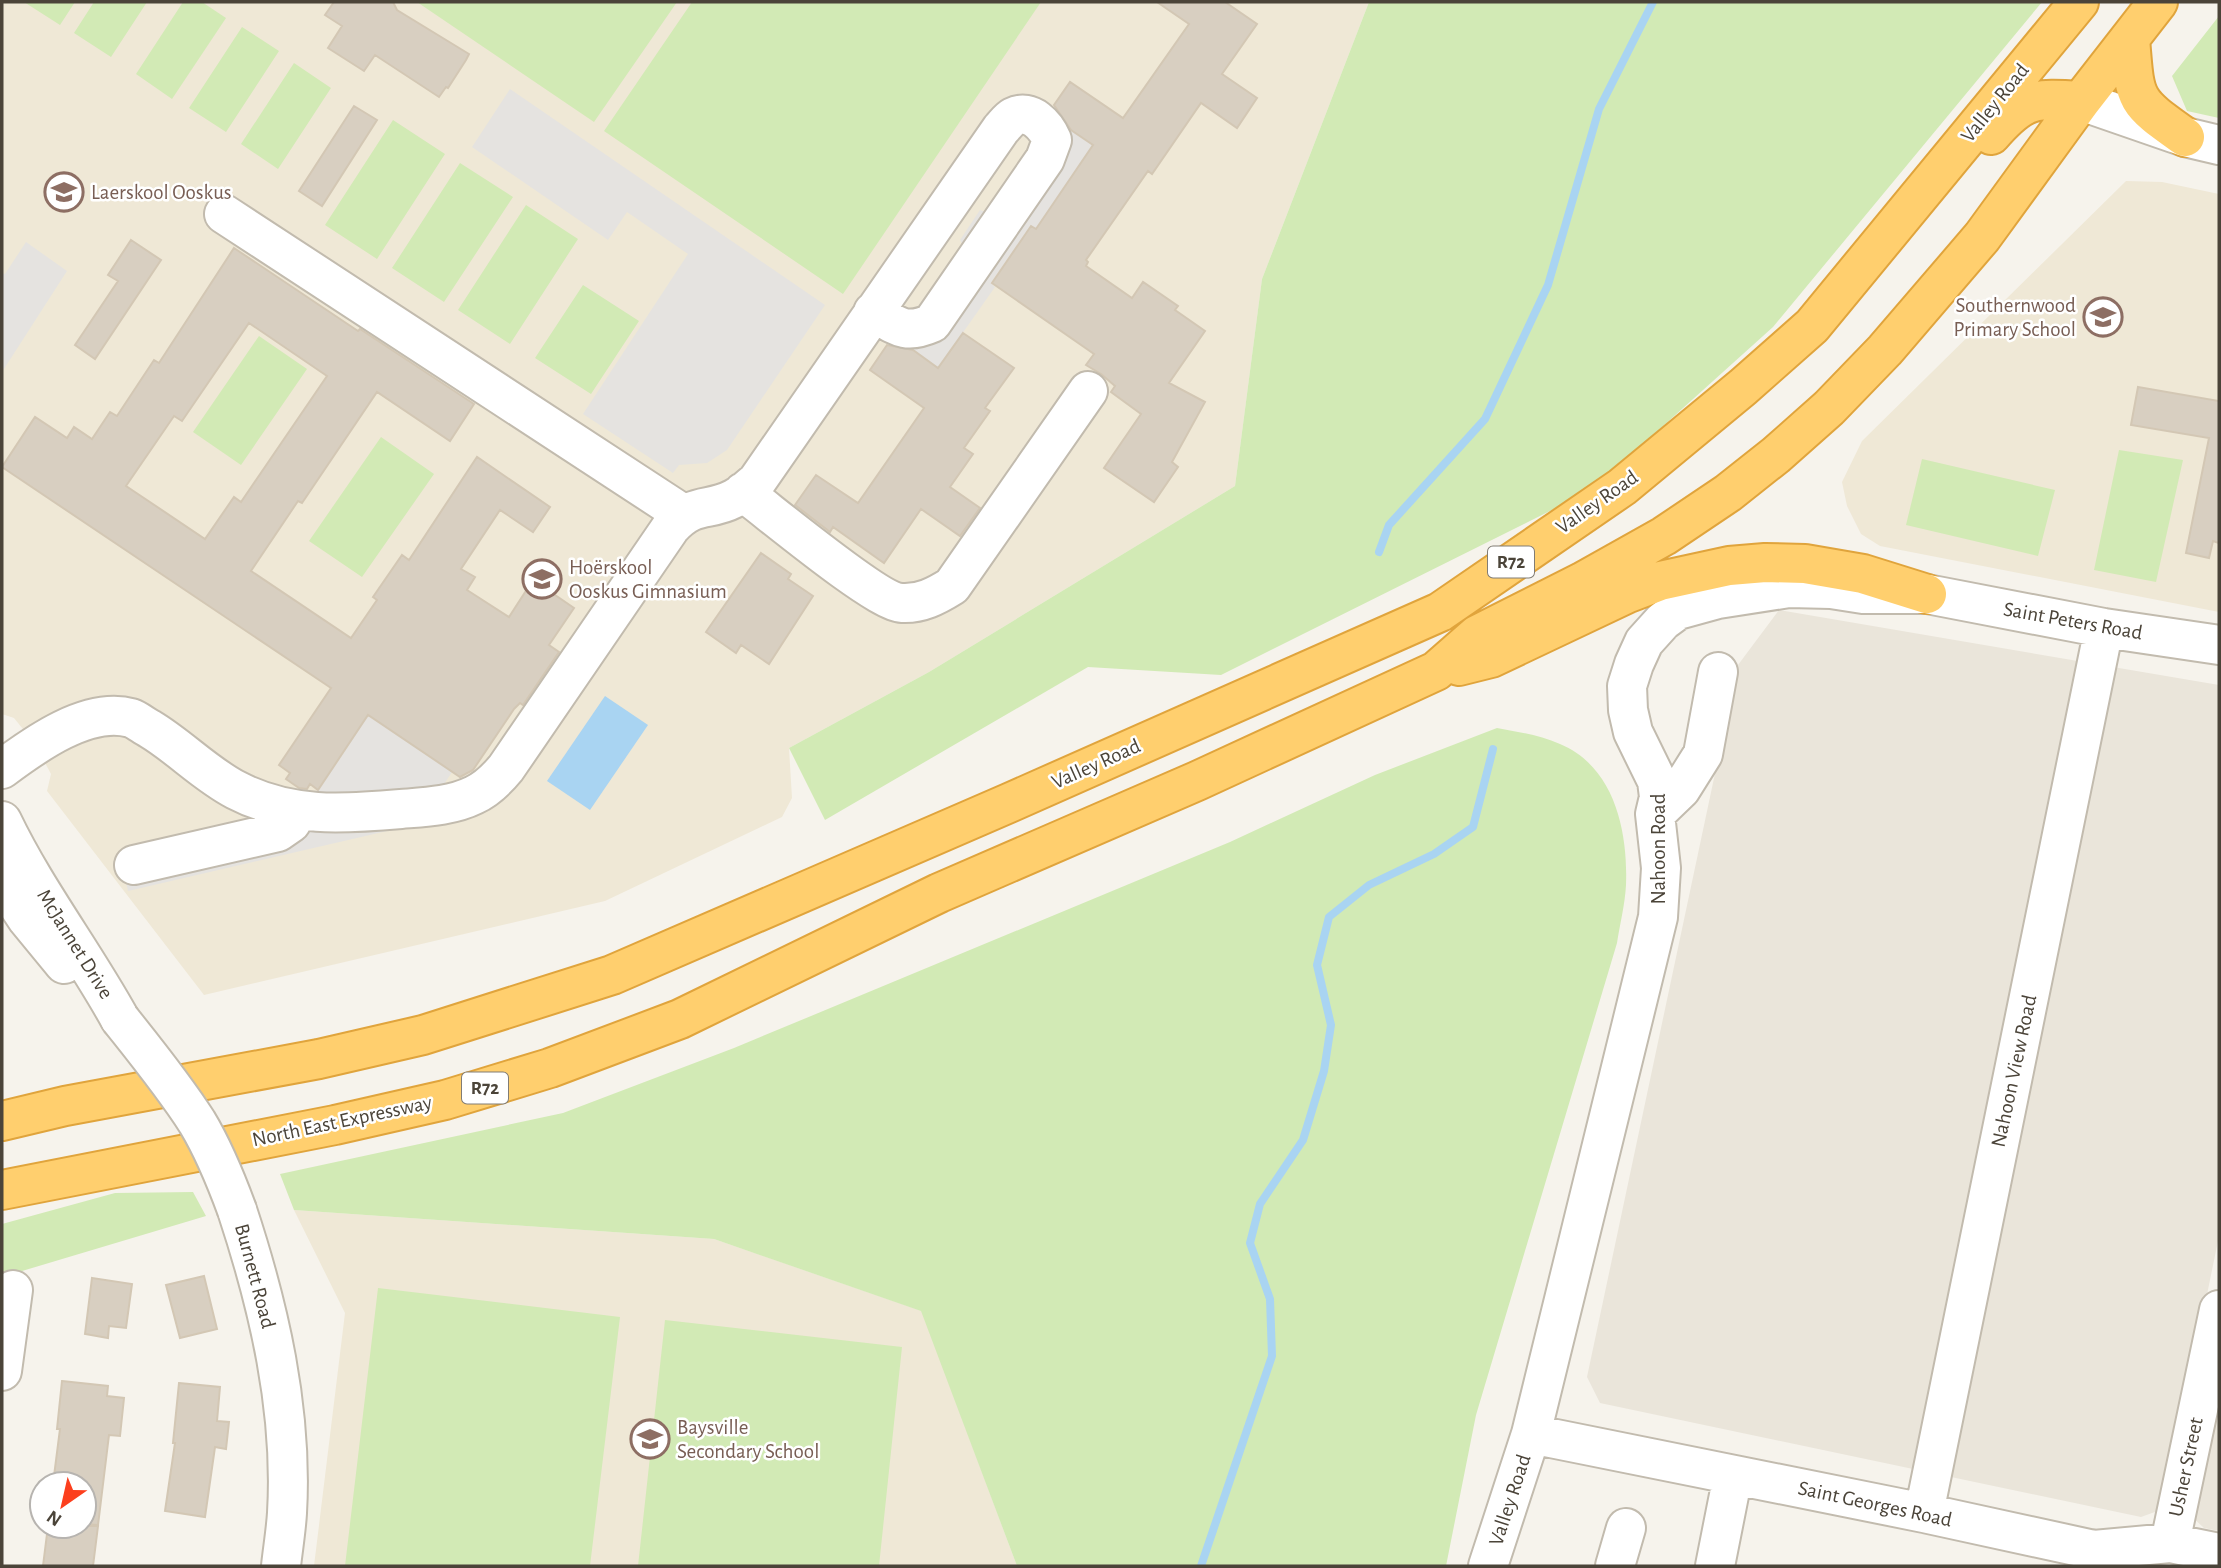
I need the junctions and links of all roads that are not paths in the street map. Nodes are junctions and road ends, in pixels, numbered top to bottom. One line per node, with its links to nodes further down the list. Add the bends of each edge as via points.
1 (2079, 2): 9 (highway, Valley Road / R72)
2 (2158, 2): 3 (highway, R72)
3 (2130, 38): 4 (highway, R72); 5 (highway, via 2136,93 2152,115)
4 (2081, 101): 5 (street); 9 (highway, via 2049,99 2012,111 1923,213); 17 (highway, R72, via 1982,237 1885,349 1776,455 1664,536 1477,635)
5 (2202, 141)
6 (943, 212): 8 (street); 8 (street, via 1001,129 1014,117 1030,115 1046,126 1052,140 1045,159); 10 (street)
7 (224, 214): 13 (street)
8 (988, 242): 10 (street, via 932,323 917,330 902,329)
9 (1858, 272): 26 (highway, Valley Road / R72, via 1812,326 1690,432 1622,487 1440,612 612,975 423,1035)
10 (873, 312): 12 (street, via 757,481)
11 (1088, 391): 12 (street, via 952,586 933,598 900,603 873,591)
12 (743, 492): 13 (street)
13 (683, 514): 20 (street, via 492,784 473,796 436,806 346,814)
14 (1927, 594): 15 (street, Saint Peters Road); 17 (highway, via 1863,573 1805,564 1729,566 1660,581 1491,658); 21 (street, Nahoon Road, via 1789,588 1695,604 1662,621 1644,642 1628,686 1633,732 1657,780 1660,797)
15 (2104, 628): 16 (street, Saint Peters Road); 33 (street, Nahoon View Road)
16 (2219, 645)
17 (1436, 671): 27 (highway, North East Expressway / R72, via 939,893 680,1018 550,1068 445,1100 335,1125)
18 (1718, 672): 21 (street, via 1703,754 1681,789)
19 (2, 769): 20 (street, via 35,744 87,721 132,718 235,790)
20 (298, 811): 23 (street, via 278,832)
21 (1655, 814): 31 (street, Nahoon Road, via 1661,868 1658,916)
22 (2, 821): 25 (street, McJannet Drive)
23 (134, 865)
24 (2, 881): 25 (street, McJannet Drive, via 52,951)
25 (120, 1019): 38 (street, Burnett Road, bridge, via 169,1079 198,1124 220,1165 256,1269 275,1352 287,1446)
26 (2, 1121)
27 (2, 1190)
28 (13, 1290): 30 (street)
29 (2219, 1310): 35 (street, Usher Street)
30 (2, 1370)
31 (1531, 1434): 32 (street, Saint Georges Road); 39 (street, Valley Road)
32 (1733, 1475): 33 (street, Saint Georges Road); 41 (street)
33 (1924, 1513): 37 (street, Saint Georges Road)
34 (1626, 1528): 40 (street)
35 (2170, 1543): 36 (street, Saint Georges Road); 37 (street, Saint Georges Road)
36 (2219, 1553)
37 (2093, 1558)
38 (281, 1566)
39 (1488, 1566)
40 (1615, 1566)
41 (1715, 1566)

